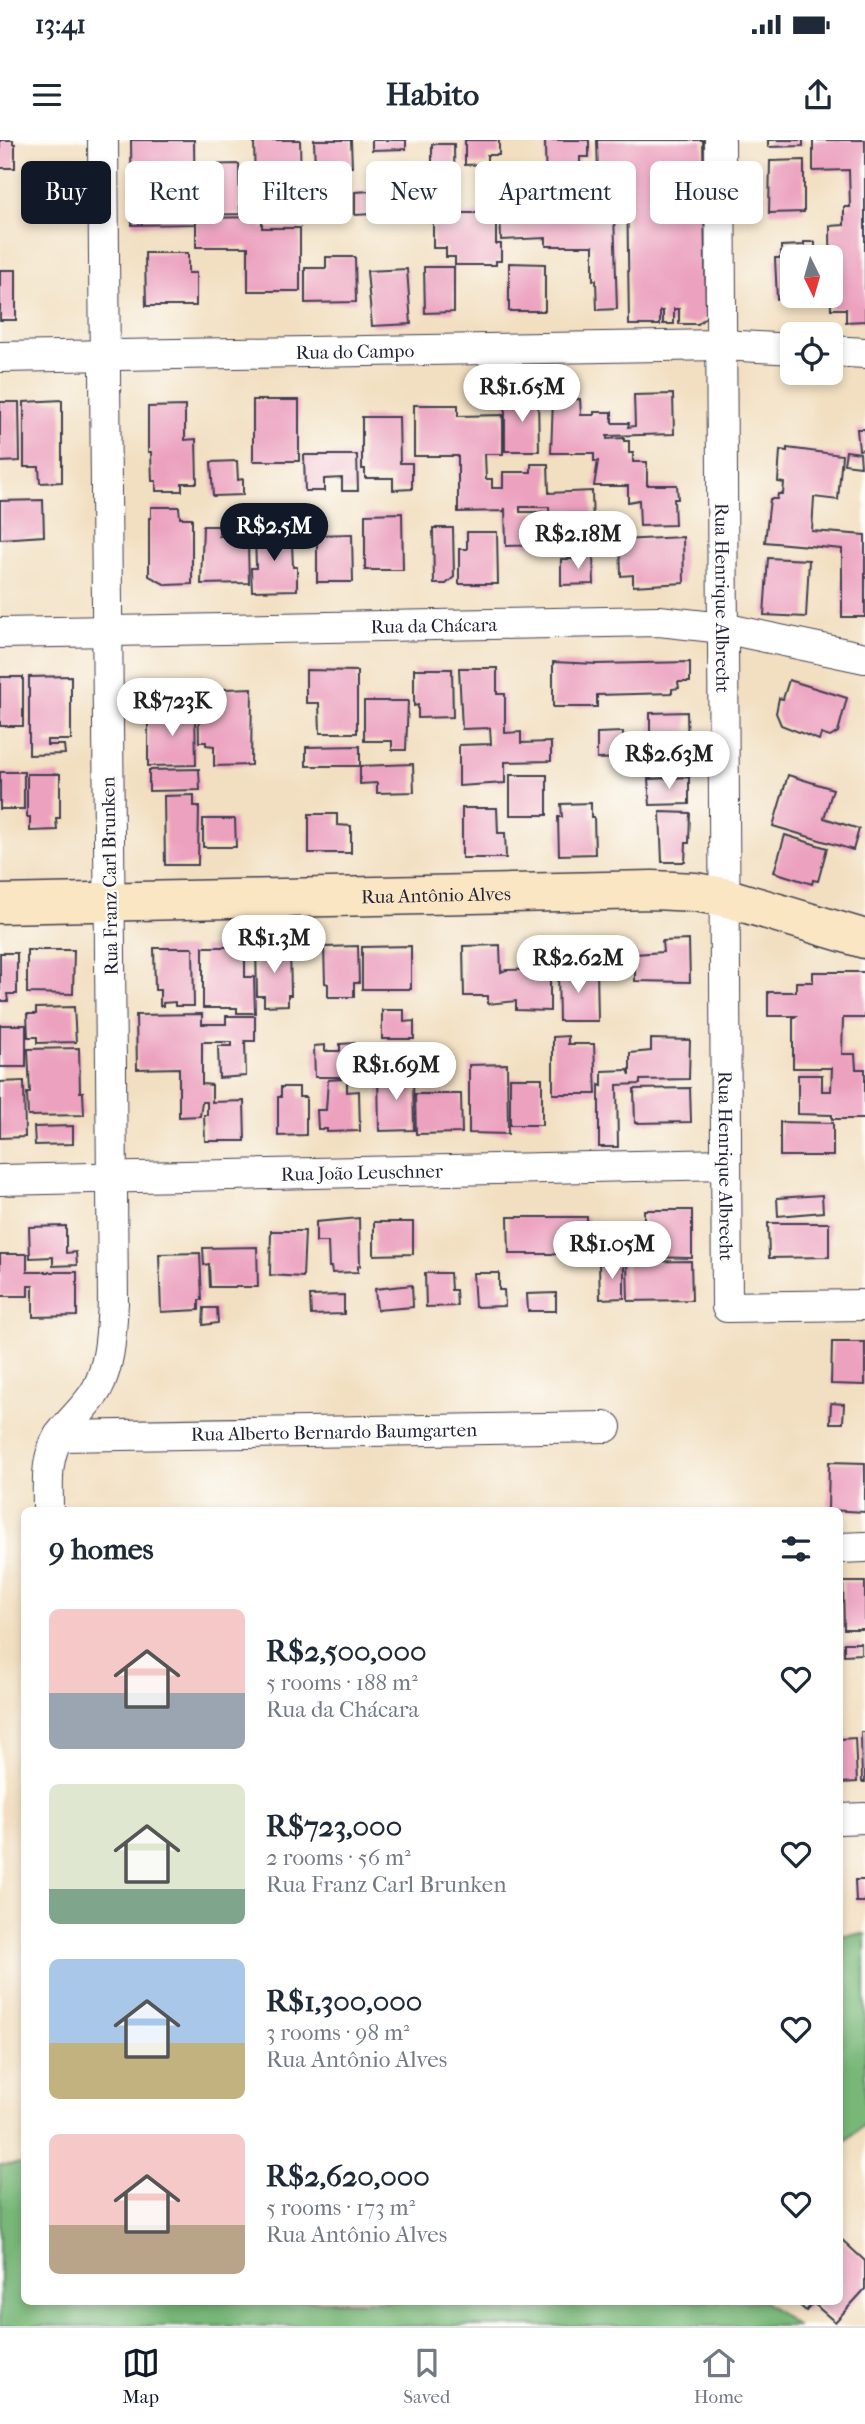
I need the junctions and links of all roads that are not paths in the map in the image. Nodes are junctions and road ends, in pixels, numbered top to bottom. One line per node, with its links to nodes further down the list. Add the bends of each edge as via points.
1 (103, 140): 7 (street, Rua Franz Carl Brunken)
2 (720, 140): 3 (street, Rua Henrique Albrecht)
3 (721, 345): 4 (street, Rua do Campo); 7 (street, Rua do Campo); 9 (street, Rua Henrique Albrecht)
4 (780, 348)
5 (843, 352): 6 (street)
6 (865, 353)
7 (104, 355): 8 (street, Rua do Campo); 10 (street, Rua Franz Carl Brunken)
8 (0, 357)
9 (723, 628): 10 (street, Rua da Chácara, via 622,620); 12 (street, Rua da Chácara); 13 (street, Rua Henrique Albrecht)
10 (107, 630): 11 (street, Rua da Chácara); 14 (street, Rua Franz Carl Brunken)
11 (0, 633)
12 (865, 658)
13 (724, 897): 14 (street, Rua Antônio Alves, via 611,890); 16 (street, Rua Antônio Alves); 17 (street, Rua Henrique Albrecht)
14 (109, 902): 15 (street, Rua Antônio Alves); 18 (street, Rua Franz Carl Brunken)
15 (0, 904)
16 (865, 939)
17 (726, 1164): 18 (street, Rua João Leuschner); 20 (street, Rua Henrique Albrecht, via 727,1307)
18 (112, 1177): 19 (street, Rua João Leuschner); 22 (street, Rua Franz Carl Brunken, via 113,1303 107,1362 86,1406)
19 (0, 1180)
20 (865, 1305)
21 (606, 1427): 22 (street, Rua Alberto Bernardo Baumgarten)
22 (60, 1436): 23 (street, Rua Franz Carl Brunken, via 50,1456)
23 (48, 1507)
24 (865, 1547): 25 (street)
25 (843, 1548)
26 (865, 1818): 27 (street)
27 (843, 1819)

